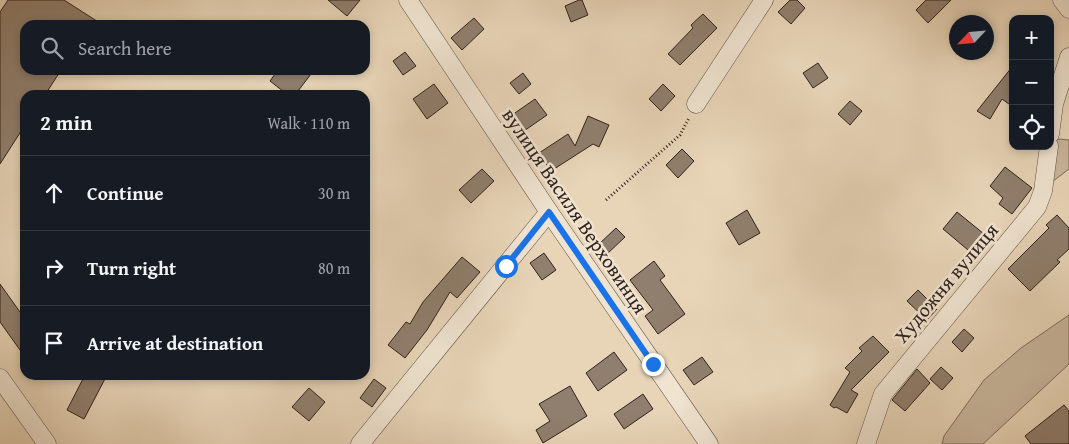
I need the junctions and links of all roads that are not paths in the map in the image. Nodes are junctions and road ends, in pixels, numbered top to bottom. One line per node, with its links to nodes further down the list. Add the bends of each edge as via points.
1 (408, 0): 9 (street, вулиця Василя Верховинця)
2 (764, 0): 6 (street)
3 (1062, 0): 4 (street)
4 (1069, 9)
5 (1069, 57): 7 (street)
6 (696, 104)
7 (1054, 105)
8 (1048, 150): 14 (street, Художня вулиця, via 1043,191 1037,207 883,394)
9 (549, 212): 12 (street); 13 (street, вулиця Василя Верховинця)
10 (0, 378): 11 (street)
11 (48, 444)
12 (360, 444)
13 (709, 444)
14 (866, 444)

